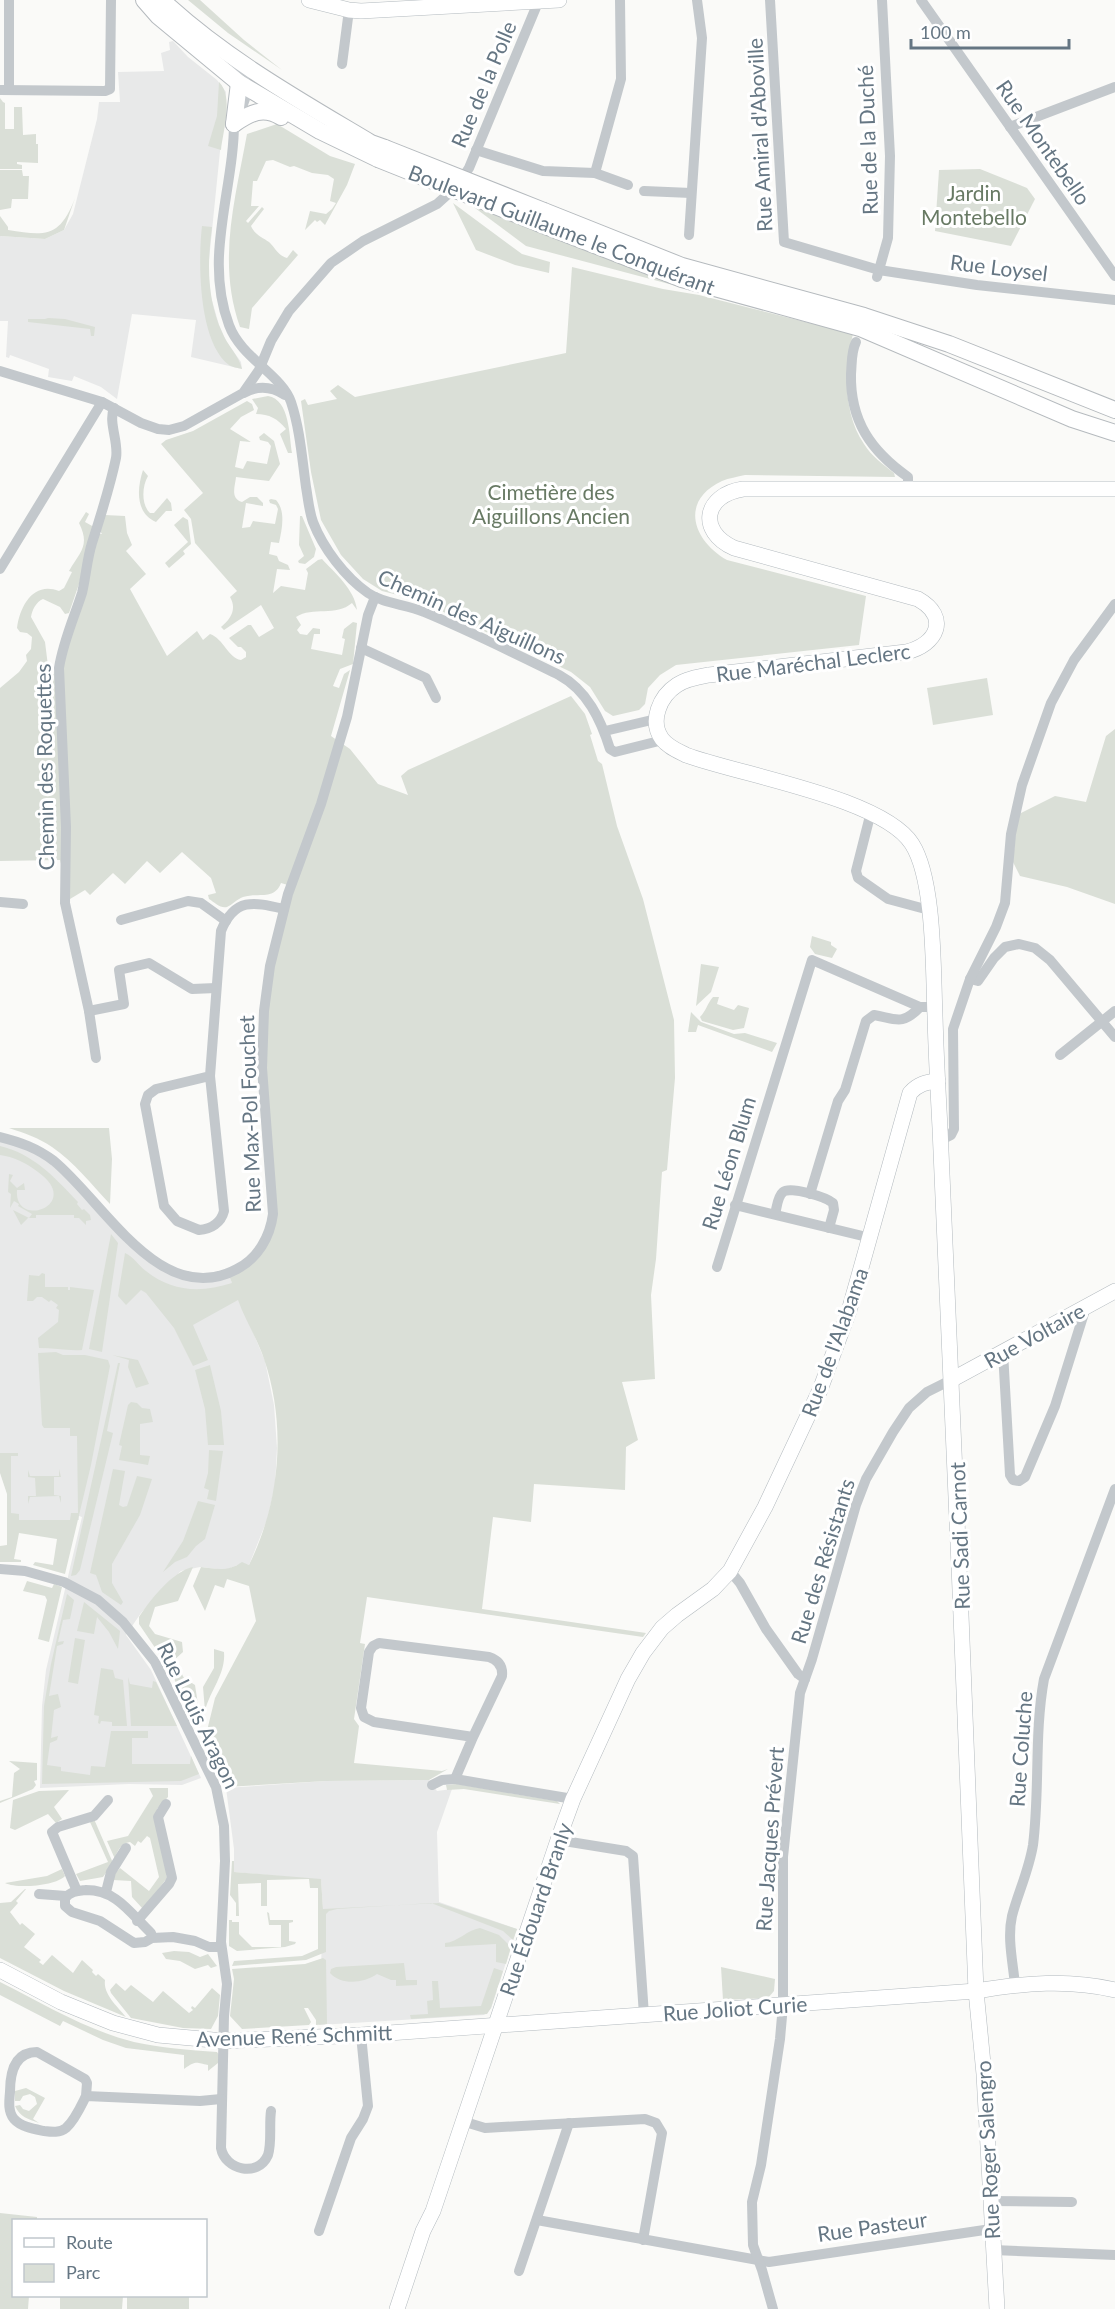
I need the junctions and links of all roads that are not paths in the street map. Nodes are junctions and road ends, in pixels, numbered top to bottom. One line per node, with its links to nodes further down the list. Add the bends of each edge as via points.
1 (9, 0): 20 (street)
2 (111, 0): 20 (street, via 110,89)
3 (144, 0): 17 (main road, Boulevard Guillaume le Conquérant)
4 (162, 0): 15 (main road, Boulevard Guillaume le Conquérant)
5 (559, 0): 12 (main road)
6 (620, 0): 25 (street, via 621,80)
7 (697, 0): 28 (street, via 702,38)
8 (770, 0): 31 (street, Rue Amiral d'Aboville, via 784,242)
9 (882, 0): 31 (street, Rue de la Duché, via 890,156 888,238)
10 (921, 0): 22 (street, Rue Montebello)
11 (316, 1): 14 (main road)
12 (539, 1): 13 (main road); 24 (street, Rue de la Polle)
13 (459, 3): 14 (main road)
14 (349, 10): 16 (street)
15 (214, 44): 18 (street, via 234,63); 23 (main road, Boulevard Guillaume le Conquérant)
16 (342, 64)
17 (223, 70): 18 (main road, Boulevard Guillaume le Conquérant); 21 (street, Chemin des Aiguillons, via 232,91)
18 (244, 84): 21 (main road); 23 (main road, Boulevard Guillaume le Conquérant, via 320,131)
19 (1115, 87): 22 (street)
20 (4, 90)
21 (234, 124): 23 (main road, via 251,113 268,111 322,141 367,159); 35 (street, Chemin des Aiguillons, via 218,249 219,280 233,335)
22 (1010, 127): 32 (street, Rue Montebello)
23 (378, 150): 29 (main road, Boulevard Guillaume le Conquérant, bridge)
24 (476, 150): 25 (street, via 543,171); 35 (street, Rue de la Polle, via 462,180 446,197 331,262 284,318)
25 (595, 173): 26 (street)
26 (628, 185)
27 (644, 191): 28 (street)
28 (691, 193): 30 (street)
29 (541, 217): 41 (main road, Boulevard Guillaume le Conquérant, via 682,266 864,316 949,344); 42 (main road, Boulevard Guillaume le Conquérant, via 682,279 860,328 1072,419)
30 (688, 235)
31 (878, 274): 33 (street, Rue Loysel)
32 (1115, 276)
33 (1115, 300)
34 (856, 342): 43 (street, via 851,385 855,411 878,453 908,477)
35 (261, 367): 37 (street, Rue de la Polle); 38 (street, Chemin des Aiguillons)
36 (0, 371): 39 (street, Rue de la Polle)
37 (243, 393): 38 (street, via 266,387); 40 (street, Rue de la Polle, via 195,421 169,430 141,423)
38 (289, 398): 46 (street, Chemin des Aiguillons, via 313,523 336,562)
39 (102, 402): 40 (street, Rue de la Polle); 45 (street)
40 (114, 408): 63 (street, Chemin des Roquettes, via 116,457 59,668 65,903)
41 (1115, 410)
42 (1115, 433)
43 (908, 488): 44 (main road, Rue Maréchal Leclerc); 50 (main road, Rue Maréchal Leclerc, via 737,489 717,500 710,512 710,522 720,539 734,548 918,599 929,607 936,620 936,630 928,643 895,654 699,676 671,690)
44 (1115, 489)
45 (0, 569)
46 (375, 597): 48 (street, Rue Max-Pol Fouchet); 51 (street, Chemin des Aiguillons, via 420,610 560,675 584,694)
47 (1115, 604): 60 (street, via 1074,660 1047,712 1014,814 1005,903)
48 (362, 648): 49 (street, via 426,678); 56 (street, Rue Max-Pol Fouchet, via 347,717)
49 (436, 698)
50 (656, 719): 51 (street); 52 (main road)
51 (605, 731): 52 (street, Chemin des Aiguillons, via 609,749 615,752)
52 (663, 740): 53 (main road, via 695,758)
53 (871, 812): 57 (main road, via 898,828 911,842 923,872); 57 (street, via 856,871 858,878 888,899)
54 (0, 902): 55 (street)
55 (23, 904)
56 (284, 909): 59 (street, via 248,904 234,911); 71 (street, Rue Max-Pol Fouchet, via 270,966 263,1031 264,1116 273,1214 262,1246 243,1266 228,1274 205,1278 189,1278 166,1270 54,1161 29,1145)
57 (929, 910): 62 (main road, via 933,951)
58 (121, 920): 59 (street, via 188,901 205,905)
59 (226, 921): 61 (street, via 220,938)
60 (970, 979): 65 (street, via 978,981 1005,947 1027,945 1044,953); 72 (street, via 952,1029 954,1129)
61 (216, 988): 63 (street, via 192,989 148,963 119,970 123,1005); 69 (street)
62 (927, 1007): 70 (main road); 73 (street, via 899,1021 877,1016 867,1019); 74 (street, Rue Léon Blum, via 812,960)
63 (89, 1011): 68 (street, Chemin des Roquettes)
64 (1115, 1011): 65 (street)
65 (1102, 1022): 66 (street); 67 (street)
66 (1115, 1037)
67 (1060, 1055)
68 (96, 1058)
69 (210, 1076): 69 (street, via 156,1089 145,1104 164,1206 177,1221 199,1230 219,1222 224,1211)
70 (938, 1081): 72 (main road, Rue Sadi Carnot); 77 (main road, Rue de l'Alabama, via 926,1082 913,1090)
71 (0, 1137)
72 (941, 1140): 82 (main road, Rue Sadi Carnot)
73 (810, 1194): 75 (street, via 784,1191); 76 (street, via 833,1203)
74 (735, 1205): 75 (street); 78 (street, Rue Léon Blum)
75 (775, 1214): 76 (street)
76 (830, 1228): 77 (street)
77 (871, 1239): 84 (main road, Rue de l'Alabama, via 844,1329 820,1390)
78 (717, 1267)
79 (1115, 1291): 80 (main road, Rue Voltaire)
80 (1086, 1307): 81 (main road, Rue Voltaire); 81 (street, via 1055,1406 1019,1481 1010,1475)
81 (1003, 1352): 82 (main road, Rue Voltaire)
82 (953, 1379): 87 (street, Rue des Résistants, via 927,1392 909,1408 866,1479); 105 (main road, Rue Sadi Carnot)
83 (1115, 1489): 103 (street, Rue Coluche, via 1044,1679 1032,1848 1010,1931)
84 (741, 1551): 86 (main road, Rue Édouard Branly)
85 (0, 1569): 101 (street, Rue Louis Aragon, via 56,1579 98,1600 115,1614 155,1662 216,1787 224,1826)
86 (730, 1571): 87 (street, via 766,1629); 91 (main road, Rue Édouard Branly, via 713,1589 671,1619 648,1646 628,1679)
87 (805, 1679): 106 (street, Rue Jacques Prévert, via 783,1857)
88 (473, 1737): 88 (street, via 502,1676 497,1660 379,1643 373,1646 361,1708 364,1717 374,1722); 89 (street)
89 (455, 1779): 90 (street); 91 (street)
90 (432, 1785)
91 (573, 1799): 94 (main road, Rue Édouard Branly)
92 (108, 1800): 97 (street, via 94,1816 52,1832)
93 (166, 1804): 99 (street, via 158,1817 171,1878)
94 (558, 1840): 107 (street, via 626,1851 633,1856); 108 (main road, Rue Édouard Branly)
95 (126, 1848): 96 (street, via 111,1872)
96 (106, 1892): 97 (street); 99 (street)
97 (71, 1893): 98 (street); 100 (street, via 64,1903 69,1910 100,1921 132,1942)
98 (39, 1894)
99 (137, 1921): 100 (street)
100 (152, 1938): 101 (street, via 180,1938)
101 (221, 1947): 110 (street, Rue Louis Aragon, via 227,1977)
102 (0, 1970): 110 (main road, Avenue René Schmitt, via 113,2024 158,2035)
103 (1015, 1985): 104 (main road, Rue Joliot Curie, via 1090,1984); 105 (main road, Rue Joliot Curie)
104 (1115, 1990)
105 (976, 1991): 106 (main road, Rue Joliot Curie); 116 (main road, Rue Roger Salengro)
106 (783, 2005): 107 (main road, Rue Joliot Curie); 124 (street, Rue Jacques Prévert, via 761,2165 752,2202 753,2245)
107 (644, 2015): 108 (main road, Rue Joliot Curie)
108 (494, 2025): 109 (main road, Avenue René Schmitt); 114 (main road, Rue Édouard Branly)
109 (361, 2035): 110 (main road, Avenue René Schmitt); 120 (street, via 368,2106 351,2138)
110 (224, 2041): 112 (street, Rue Louis Aragon)
111 (86, 2096): 111 (street, via 85,2079 37,2052 25,2054 14,2065 10,2109 14,2119 23,2125 62,2131); 112 (street, via 200,2101)
112 (221, 2098): 113 (street, Rue Louis Aragon, via 221,2151 226,2161 237,2168 252,2168 267,2156)
113 (271, 2111)
114 (462, 2121): 115 (street, via 485,2128); 126 (main road, Rue Édouard Branly)
115 (569, 2123): 118 (street); 121 (street, via 645,2119 656,2123 662,2133)
116 (990, 2201): 117 (street); 119 (main road, Rue Roger Salengro)
117 (1072, 2202)
118 (537, 2220): 121 (street, Rue Pasteur); 125 (street)
119 (991, 2229): 122 (main road, Rue Roger Salengro); 124 (street, Rue Pasteur, via 769,2262)
120 (319, 2231)
121 (643, 2240): 124 (street, Rue Pasteur)
122 (993, 2250): 123 (street); 128 (main road, Rue Roger Salengro)
123 (1115, 2255)
124 (758, 2260): 127 (street, Rue Jacques Prévert)
125 (519, 2271)
126 (397, 2309)
127 (773, 2309)
128 (997, 2309)

